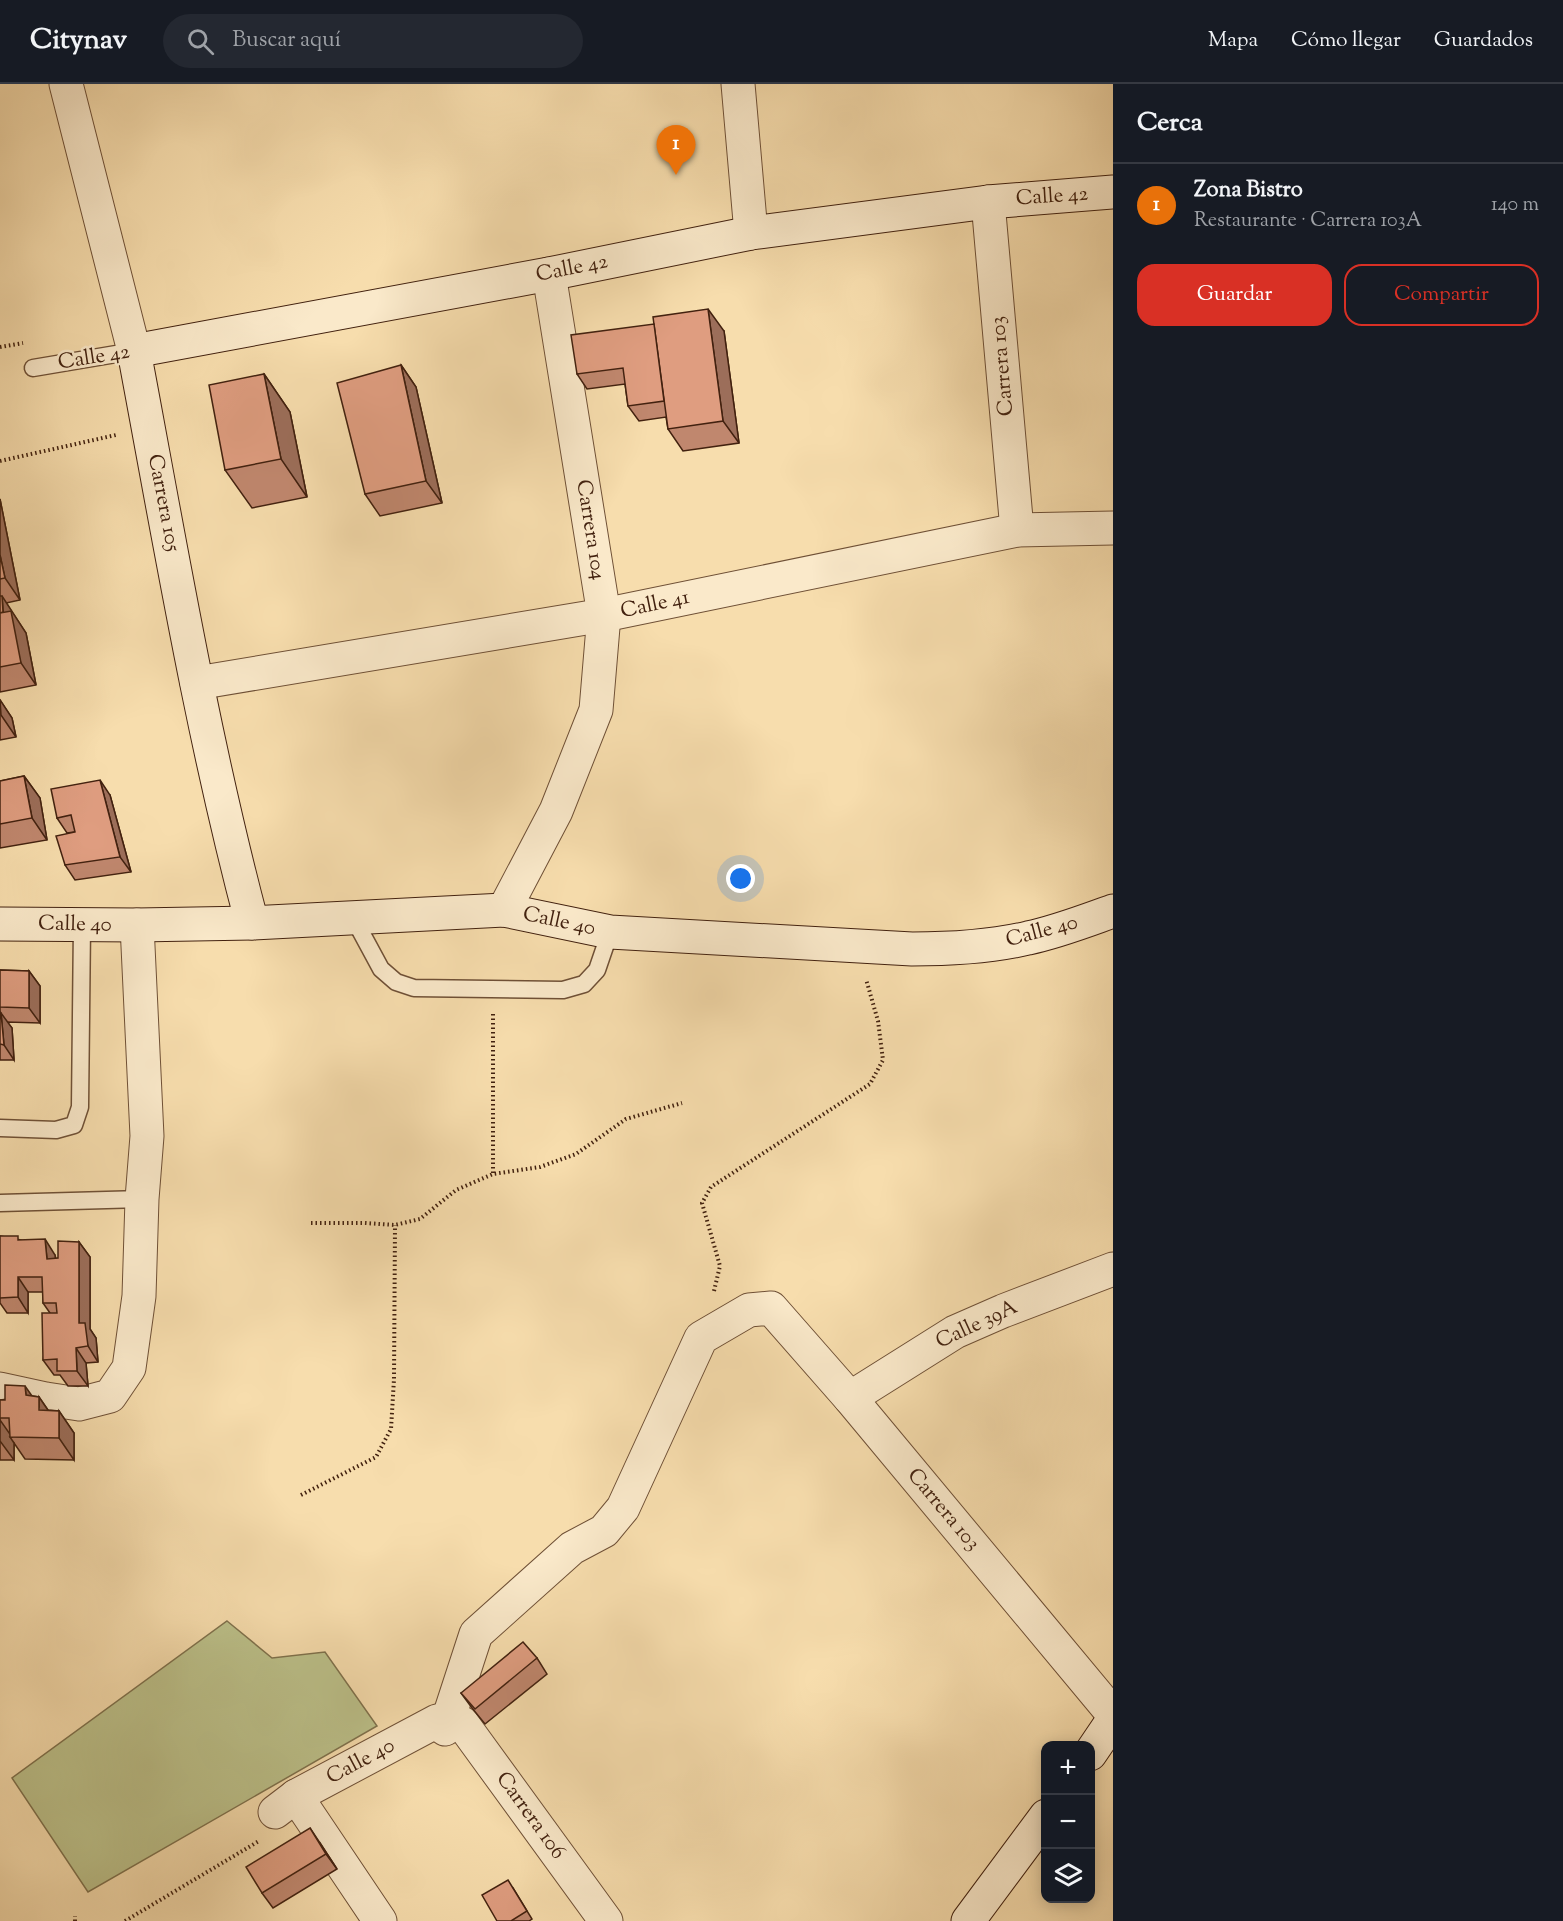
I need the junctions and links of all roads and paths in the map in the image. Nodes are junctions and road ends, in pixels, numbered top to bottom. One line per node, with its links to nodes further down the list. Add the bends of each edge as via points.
1 (66, 84): 7 (street, Carrera 105)
2 (738, 84): 5 (street)
3 (1113, 192): 4 (street, Calle 42)
4 (988, 202): 5 (street, Calle 42); 12 (street, Carrera 103)
5 (751, 233): 6 (street, Calle 42)
6 (549, 274): 7 (street, Calle 42); 13 (street, Carrera 104)
7 (134, 351): 8 (lane, Calle 42); 9 (street, Carrera 105)
8 (33, 368)
9 (148, 427): 10 (path); 14 (street, Carrera 105)
10 (0, 461)
11 (1113, 528): 12 (street, Calle 41)
12 (1017, 530): 13 (street, Calle 41)
13 (604, 615): 14 (street, Calle 41); 15 (street, Carrera 104, via 596,710 556,811)
14 (197, 683): 18 (street, Carrera 105)
15 (504, 910): 17 (street, Calle 40); 22 (street, Calle 40)
16 (1113, 911): 23 (street, Calle 40, via 1030,938 990,945 956,949)
17 (354, 919): 18 (street, Calle 40); 24 (lane, via 381,969 396,982 414,988)
18 (252, 923): 21 (street, Calle 40)
19 (0, 924): 20 (street, Calle 40)
20 (82, 925): 21 (street, Calle 40); 26 (lane, via 80,1107 74,1125 56,1130)
21 (137, 925): 28 (street, via 147,1136)
22 (610, 933): 23 (street, Calle 40); 24 (lane, via 597,970 584,984 563,990)
23 (857, 946): 33 (path, via 878,1021 883,1060 870,1084 711,1187 702,1203 720,1266)
24 (492, 989): 27 (path)
25 (682, 1103): 27 (path, via 626,1119 576,1154 540,1167)
26 (0, 1128)
27 (493, 1174): 31 (path, via 456,1190 420,1219)
28 (142, 1199): 29 (lane); 34 (street, via 139,1296 129,1368 110,1396 79,1404)
29 (0, 1203)
30 (311, 1223): 31 (path)
31 (395, 1225): 36 (path, via 391,1429 376,1457)
32 (1113, 1269): 35 (street, Calle 39A, via 956,1332)
33 (701, 1338): 35 (street, Carrera 103, via 749,1310 771,1308); 39 (street, via 622,1508 604,1531 572,1548 476,1634)
34 (0, 1389)
35 (850, 1398): 37 (street, Carrera 103)
36 (301, 1495)
37 (1113, 1714)
38 (1113, 1720): 40 (street)
39 (447, 1723): 42 (street, Carrera 106, via 462,1723); 43 (street, Calle 40, via 437,1721 285,1804)
40 (1095, 1747)
41 (1041, 1823): 44 (street)
42 (604, 1920)
43 (380, 1921)
44 (968, 1921)

